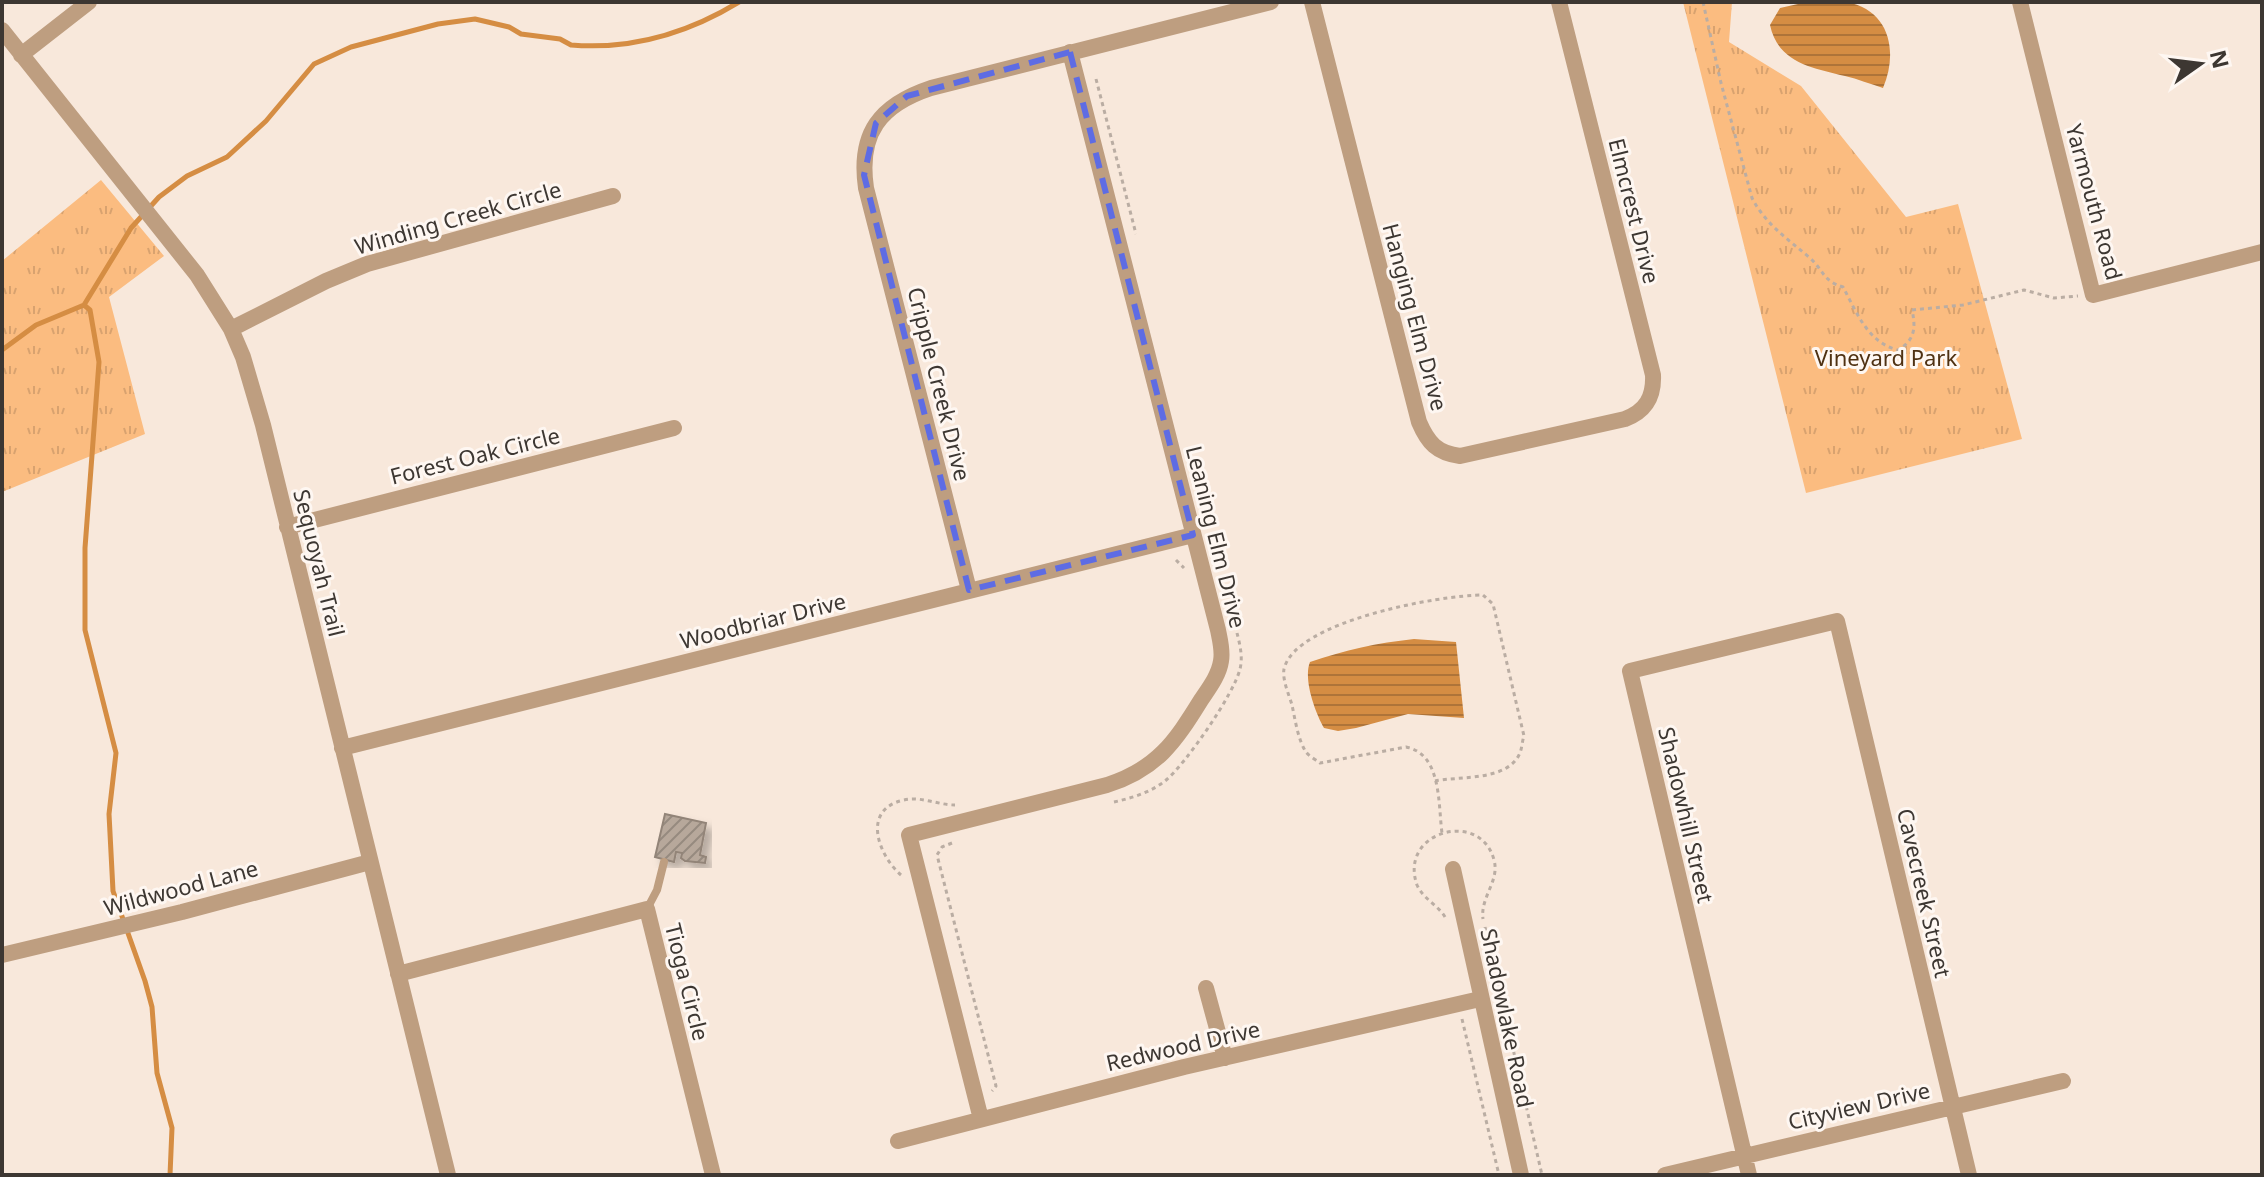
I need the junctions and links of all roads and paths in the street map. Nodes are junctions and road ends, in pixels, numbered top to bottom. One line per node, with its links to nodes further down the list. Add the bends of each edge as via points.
1 (89, 2): 9 (street)
2 (1271, 2): 8 (street, Cripple Creek Drive)
3 (1312, 2): 16 (street, Hanging Elm Drive, via 1414,407 1430,444 1450,455 1469,455)
4 (1559, 2): 16 (street, Elmcrest Drive, via 1653,375 1646,407)
5 (1703, 2): 14 (path, via 1744,170 1760,213 1812,260 1829,283 1843,287 1871,336 1898,350 1913,335 1912,310 1963,305 2024,290 2054,298)
6 (2020, 2): 14 (street, Yarmouth Road)
7 (2, 30): 9 (street, Sequoyah Trail)
8 (1070, 52): 19 (street, Leaning Elm Drive); 22 (street, Cripple Creek Drive, via 907,96 883,114 866,148 866,188)
9 (21, 55): 15 (street, Sequoyah Trail, via 197,275)
10 (1096, 79): 12 (path)
11 (613, 196): 15 (street, Winding Creek Circle, via 367,264)
12 (1135, 233)
13 (2262, 252): 14 (street, Yarmouth Road)
14 (2093, 295)
15 (231, 329): 18 (street, Sequoyah Trail, via 250,377)
16 (1625, 419)
17 (674, 428): 18 (street, Forest Oak Circle)
18 (287, 527): 25 (street, Sequoyah Trail)
19 (1193, 535): 22 (street, Woodbriar Drive); 44 (street, Leaning Elm Drive, via 1221,645 1221,664 1163,754 1116,782 909,835)
20 (1176, 560): 21 (path, Leaning Elm Drive)
21 (1186, 572)
22 (969, 590): 25 (street, Woodbriar Drive)
23 (1234, 621): 28 (path, Leaning Elm Drive, via 1240,669 1181,765 1146,792)
24 (1837, 621): 43 (street, Cavecreek Street); 46 (street, Shadowhill Street, via 1630,671)
25 (342, 748): 31 (street, Sequoyah Trail)
26 (1435, 781): 26 (path, via 1508,767 1519,755 1524,736 1493,604 1483,595 1458,595 1341,624 1290,655 1283,672 1306,751 1320,763 1417,749 1432,767); 29 (path)
27 (967, 802): 34 (path, via 902,800 887,810 877,834 880,848 889,865)
28 (1109, 803)
29 (1442, 833)
30 (955, 842): 42 (path, via 937,855)
31 (370, 862): 36 (street, Wildwood Lane); 37 (street, Sequoyah Trail)
32 (664, 862): 35 (lane)
33 (1453, 869): 39 (street, Shadowlake Road)
34 (906, 879)
35 (647, 909): 37 (street, Tioga Circle); 48 (street, Tioga Circle)
36 (2, 955)
37 (398, 974): 47 (street, Sequoyah Trail)
38 (1206, 988): 40 (street)
39 (1480, 999): 40 (street, Redwood Drive); 49 (street, Shadowlake Road)
40 (1225, 1058): 44 (street, Redwood Drive)
41 (2063, 1081): 43 (street, Cityview Drive)
42 (996, 1086)
43 (1952, 1108): 46 (street, Cityview Drive); 52 (street, Cavecreek Street)
44 (981, 1119): 45 (street, Redwood Drive)
45 (898, 1141)
46 (1745, 1155): 50 (street, Cityview Drive); 51 (street, Shadowhill Street)
47 (448, 1175)
48 (713, 1175)
49 (1521, 1175)
50 (1665, 1175)
51 (1749, 1175)
52 (1969, 1175)

